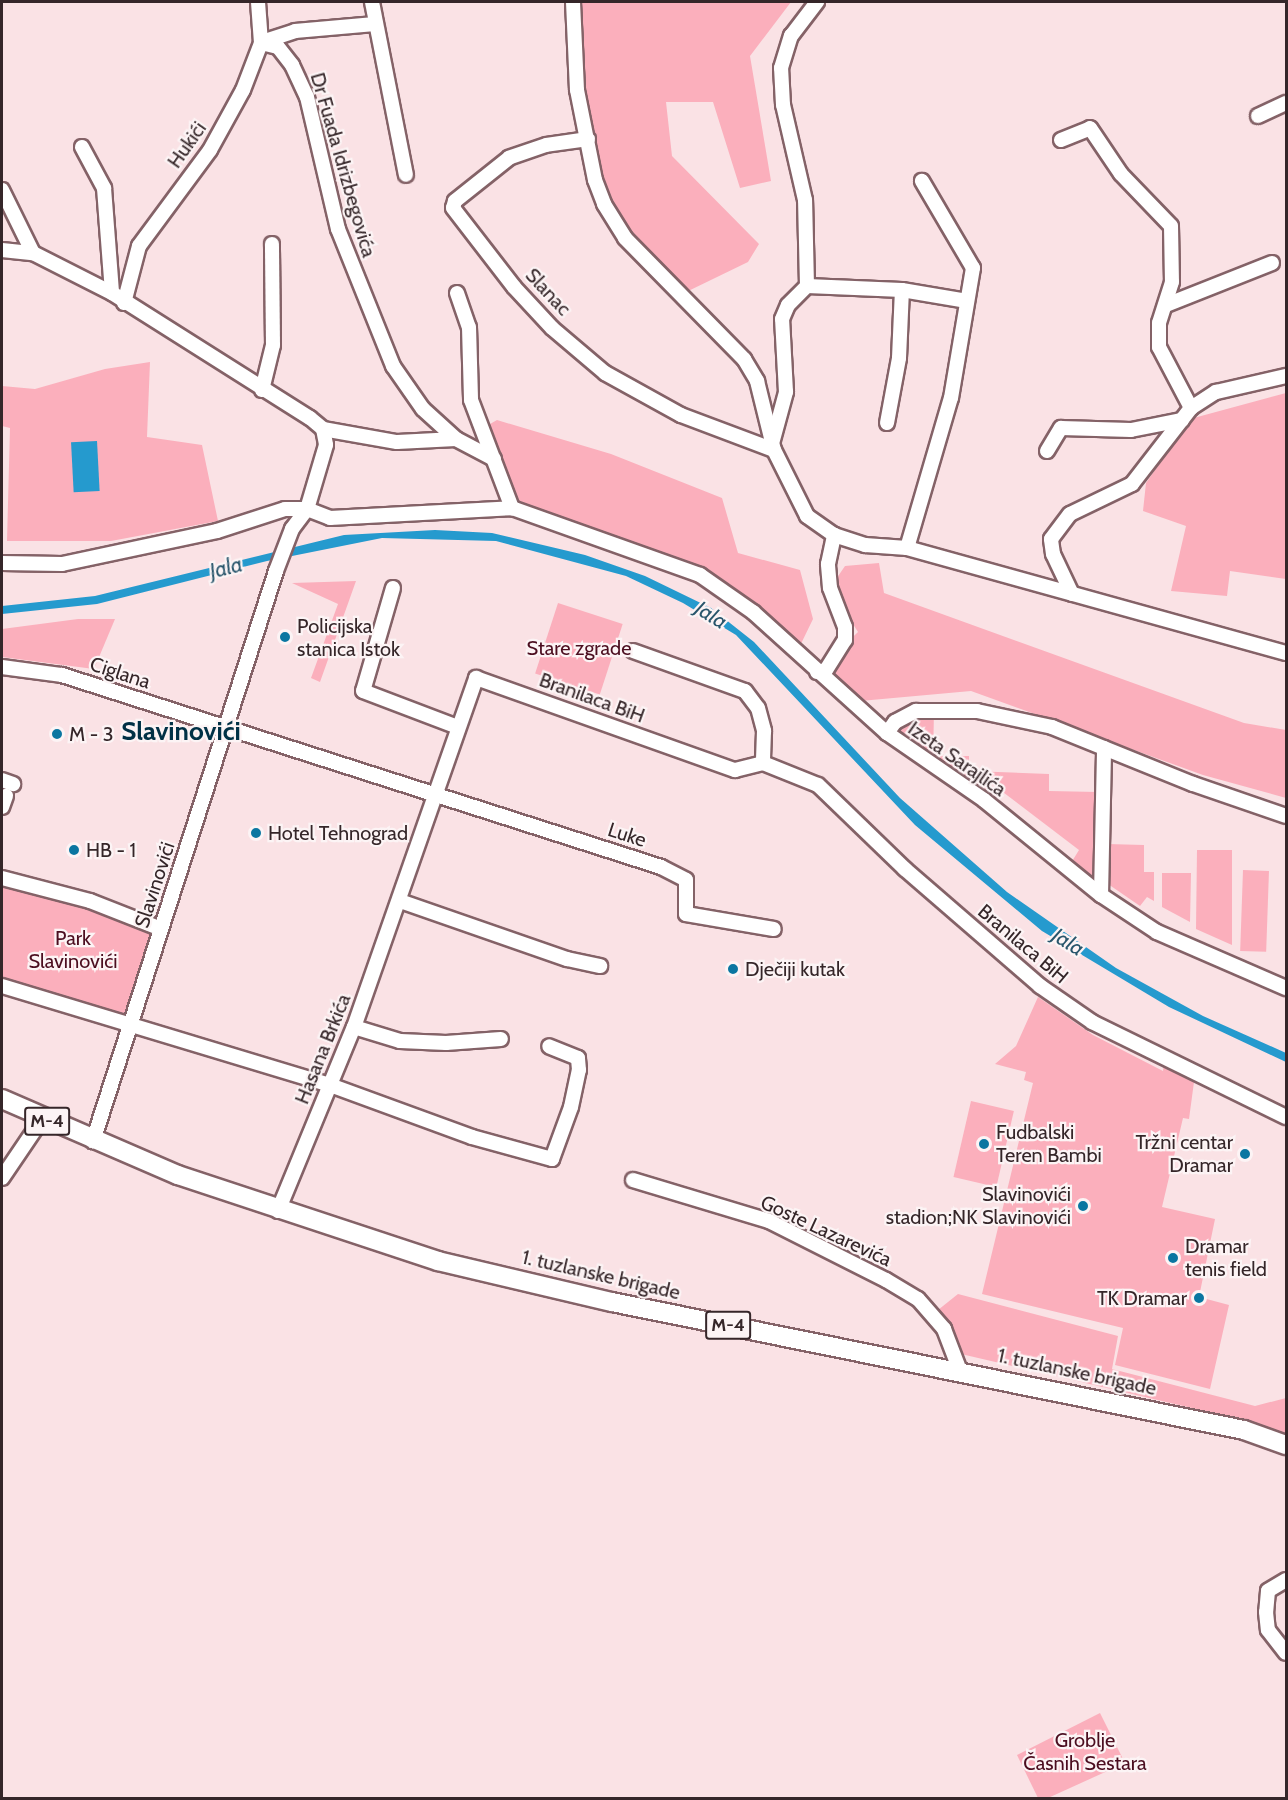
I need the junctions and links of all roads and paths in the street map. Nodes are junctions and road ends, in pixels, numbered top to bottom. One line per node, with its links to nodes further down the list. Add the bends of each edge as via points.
1 (258, 2): 6 (street, Hukići)
2 (372, 2): 5 (street)
3 (573, 2): 9 (street, via 577,90)
4 (817, 2): 19 (street, via 791,36 781,68 783,105 805,200)
5 (375, 24): 6 (street, via 296,32); 12 (street)
6 (261, 43): 24 (street, Hukići, via 243,90 210,150 139,246); 31 (street, Dr Fuada Idrizbegovića, via 278,47 292,65 307,97 338,229 393,366 423,409)
7 (1287, 103): 8 (street)
8 (1258, 116)
9 (588, 139): 32 (street, via 595,180 613,221 625,238 744,359 758,381); 32 (street, Slanac, via 546,145 509,158 455,201 453,208 514,287 552,328 605,373 681,416)
10 (1061, 140): 25 (street, via 1090,128 1121,174 1170,226 1172,282)
11 (82, 147): 21 (street, via 104,188)
12 (406, 175)
13 (922, 181): 23 (street, via 971,259)
14 (2, 190): 17 (street)
15 (272, 244): 27 (street, via 273,345)
16 (2, 250): 17 (street)
17 (33, 253): 21 (street)
18 (1272, 263): 25 (street)
19 (807, 286): 20 (street); 32 (street, via 788,304 782,319 786,392)
20 (902, 290): 23 (street); 29 (street, via 899,358)
21 (112, 293): 24 (street)
22 (457, 293): 34 (street, via 469,327 471,400)
23 (967, 301): 38 (street, via 951,398)
24 (124, 303): 27 (street)
25 (1166, 305): 28 (street, via 1159,346)
26 (1287, 375): 28 (street, via 1215,392)
27 (262, 390): 30 (street)
28 (1187, 414): 33 (street, via 1131,430 1061,428); 41 (street, via 1132,484 1070,514 1051,538 1053,554)
29 (887, 423)
30 (323, 429): 31 (street, via 397,442); 36 (street, Slavinovići, via 323,465)
31 (456, 439): 34 (street, Dr Fuada Idrizbegovića)
32 (774, 445): 37 (street, via 796,502 807,516)
33 (1047, 451)
34 (494, 459): 35 (street)
35 (512, 508): 36 (street, via 330,518); 45 (street, via 700,575 753,612)
36 (307, 509): 39 (street, via 285,509 217,531 62,564); 47 (street, Slavinovići, via 292,529 276,571)
37 (834, 535): 38 (street, via 865,545); 45 (street, via 828,564 830,588 845,627 845,640 826,670)
38 (907, 548): 41 (street)
39 (2, 563)
40 (393, 588): 48 (street, via 363,691)
41 (1072, 594): 43 (street)
42 (633, 651): 51 (street, via 745,691 758,708 764,731)
43 (1287, 653)
44 (2, 666): 47 (street, Ciglana, via 62,675)
45 (818, 672): 49 (street)
46 (476, 678): 48 (street, Hasana Brkića); 51 (street, Branilaca BiH, via 735,770)
47 (225, 727): 52 (street); 57 (street, Slavinovići)
48 (458, 727): 52 (street, Hasana Brkića)
49 (887, 733): 50 (street, Izeta Sarajlića, via 906,714 950,708 1052,727); 55 (street, Izeta Sarajlića, via 984,800)
50 (1104, 748): 53 (street, Izeta Sarajlića); 55 (street)
51 (763, 763): 68 (street, Branilaca BiH, via 818,785 905,869 1040,986 1092,1022)
52 (438, 794): 56 (street, Hasana Brkića); 58 (street, Luke, via 661,867 686,880 686,914)
53 (1287, 816)
54 (2, 878): 57 (street, via 90,901)
55 (1101, 895): 61 (street, Izeta Sarajlića, via 1157,932)
56 (400, 901): 59 (street, via 567,959); 63 (street, Hasana Brkića)
57 (162, 929): 62 (street, Slavinovići)
58 (774, 929)
59 (600, 966)
60 (2, 986): 62 (street)
61 (1287, 988)
62 (128, 1025): 66 (street); 70 (street, Slavinovići)
63 (354, 1027): 64 (street, via 400,1041 446,1044); 66 (street, Hasana Brkića)
64 (501, 1039)
65 (549, 1046): 66 (street, via 578,1058 579,1070 571,1107 552,1159 472,1137)
66 (330, 1085): 73 (street, Hasana Brkića)
67 (2, 1099): 69 (main road, M-4)
68 (1287, 1118)
69 (42, 1119): 70 (main road, M-4); 71 (street)
70 (93, 1141): 73 (main road, 1. tuzlanske brigade / M-4)
71 (2, 1178)
72 (633, 1180): 74 (street, Goste Lazarevića, via 769,1221 886,1280 918,1299 944,1329)
73 (278, 1211): 74 (main road, 1. tuzlanske brigade / M-4, via 438,1261 589,1297)
74 (960, 1371): 75 (main road, 1. tuzlanske brigade / M-4, via 1244,1430)
75 (1287, 1445)
76 (1287, 1580): 77 (street, via 1268,1591 1266,1612 1268,1629)
77 (1287, 1653)

